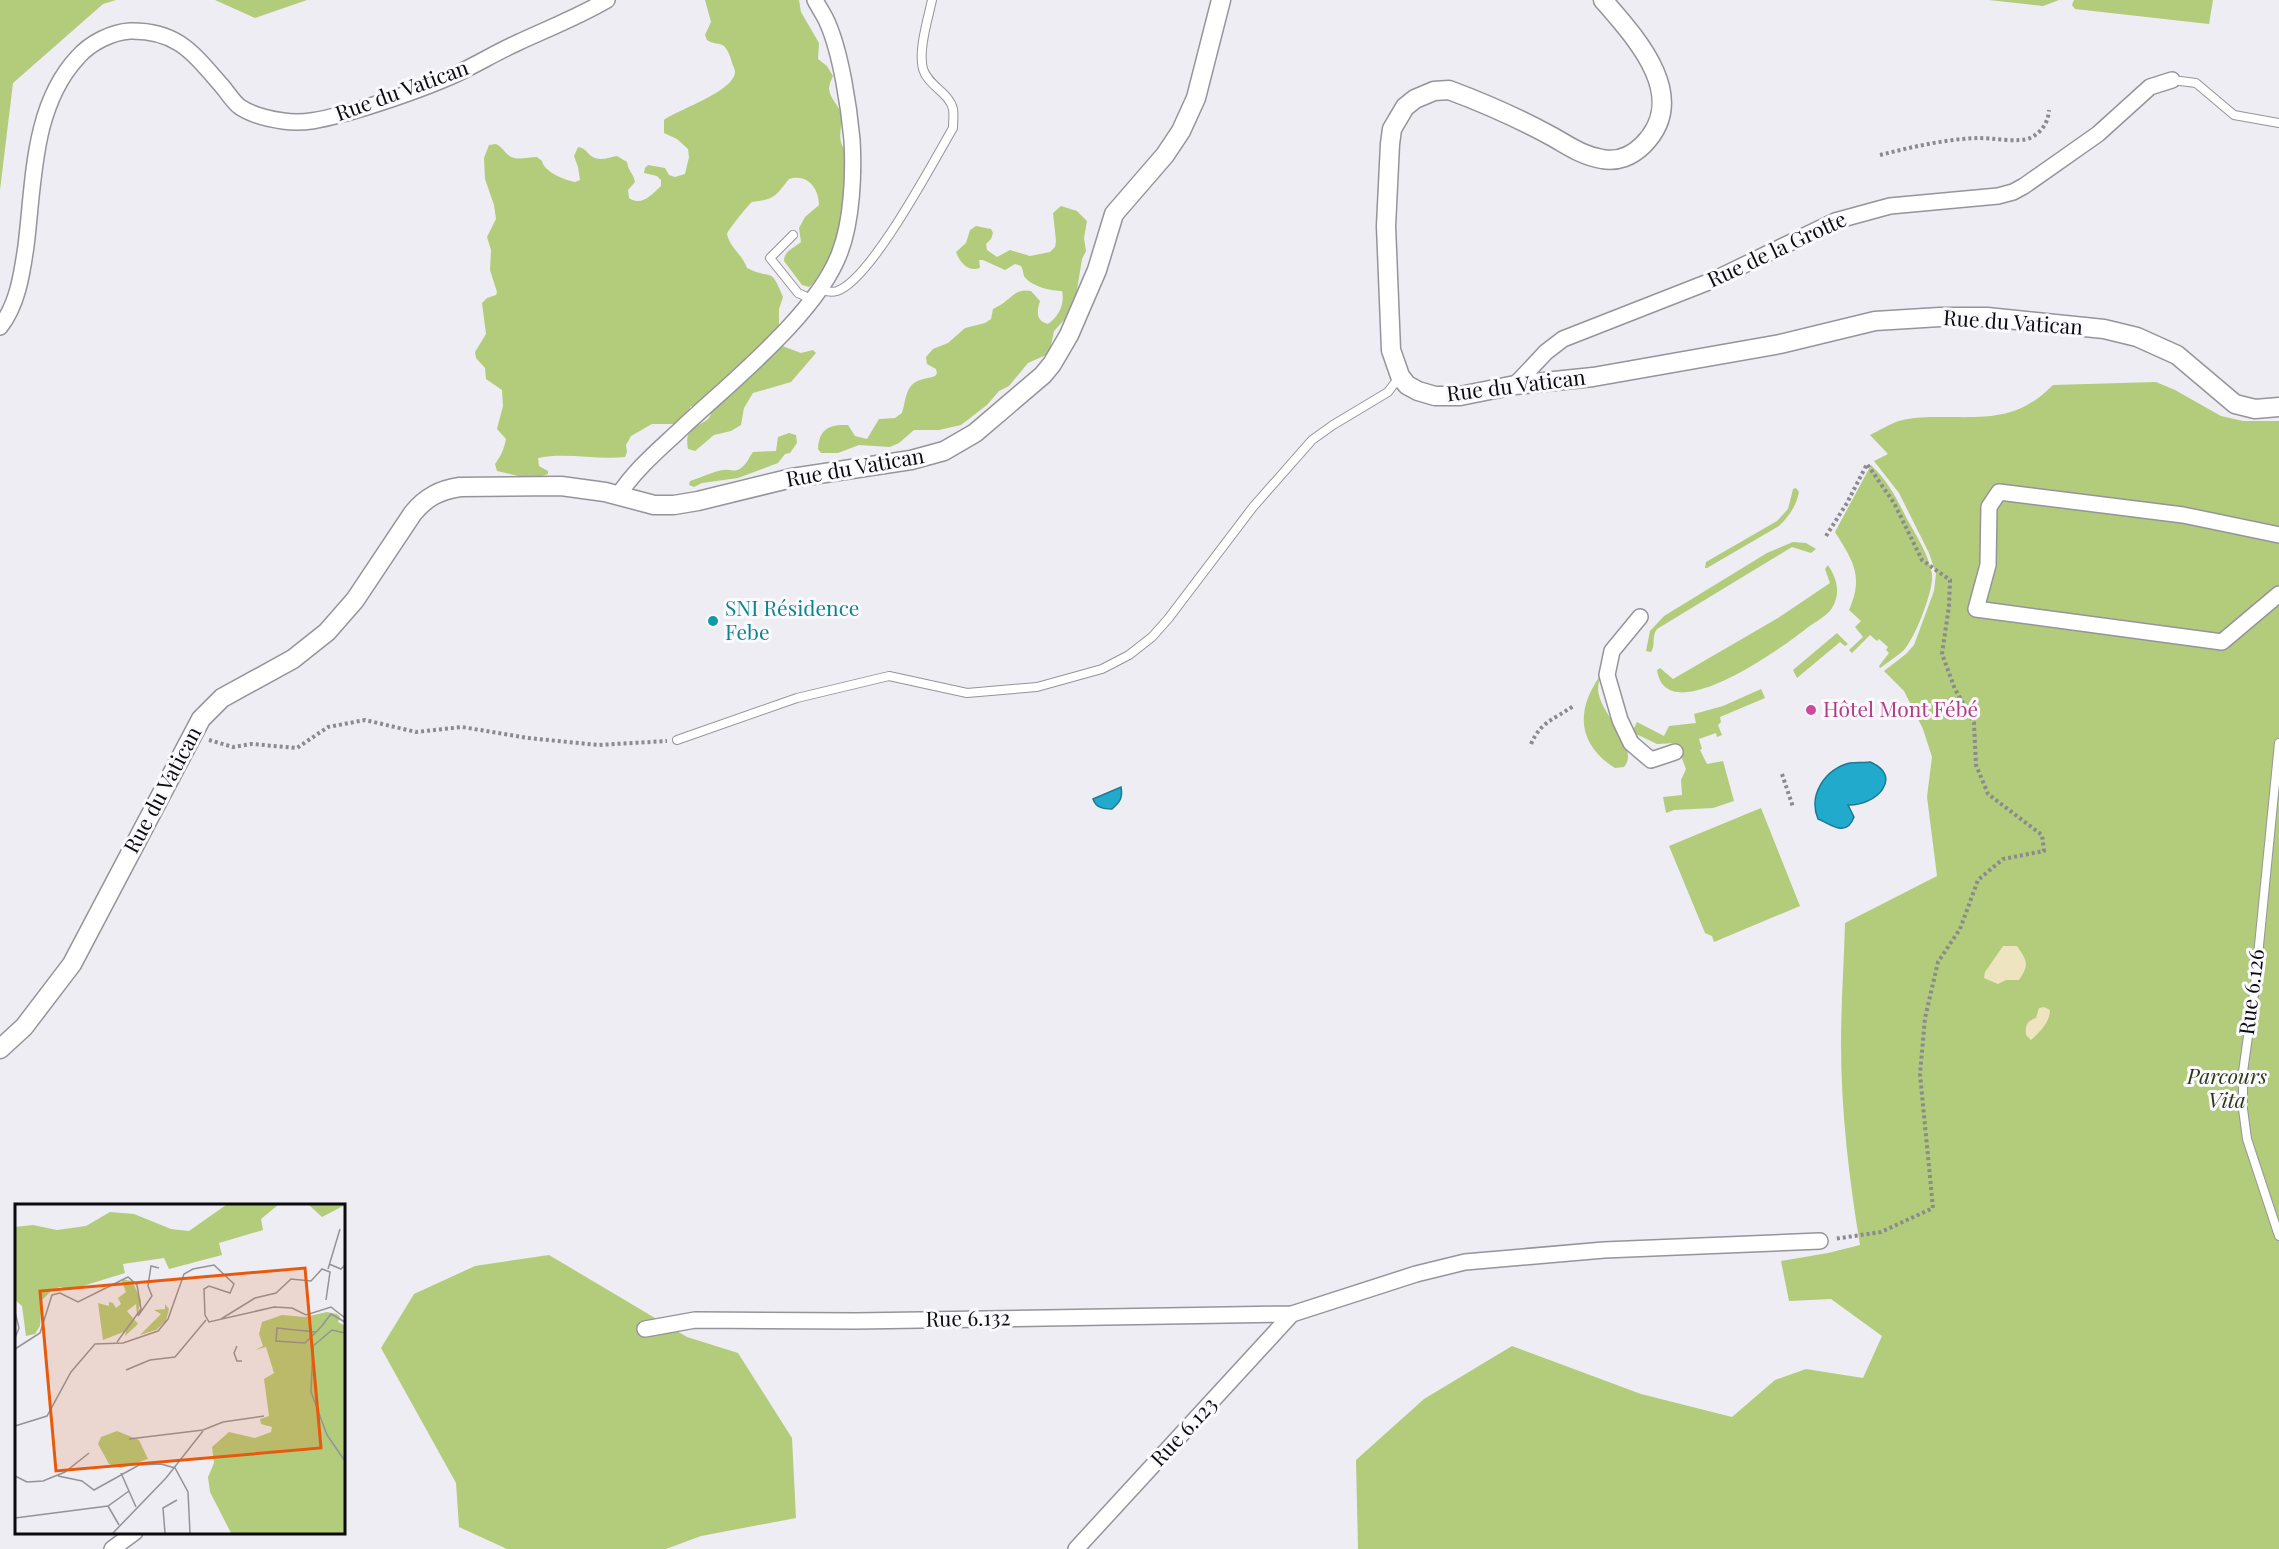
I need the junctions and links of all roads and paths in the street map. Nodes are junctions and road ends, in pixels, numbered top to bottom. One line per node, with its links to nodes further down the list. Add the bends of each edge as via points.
1 (607, 0): 12 (street, Rue du Vatican, via 453,76 316,122 274,120 239,106 198,58 172,38 151,31 123,32 96,42 79,55 52,95 39,137 22,273 15,299)
2 (815, 0): 11 (street, via 828,24 840,66 853,156 847,228 840,253)
3 (932, 0): 11 (lane, via 922,68 928,81 953,108 952,128 887,240 853,280 837,291)
4 (1221, 0): 16 (street, Rue du Vatican, via 1196,98 1181,130 1165,155 1114,214 1084,303 1052,364 998,415 944,451 911,460 792,478 674,505 654,505)
5 (1603, 0): 13 (street, via 1647,55 1662,91 1661,117 1652,136 1639,150 1618,161 1583,155 1449,90 1415,99 1405,107 1392,129 1386,226 1389,332)
6 (2172, 80): 8 (lane, via 2196,83 2234,115); 14 (street, Rue de la Grotte, via 2151,87 2098,134 2013,192 1890,206 1835,221 1711,281 1563,339)
7 (2049, 110): 9 (path, via 2048,121 2028,139 1961,139)
8 (2279, 123)
9 (1880, 155)
10 (793, 235): 11 (lane, via 770,258 798,293)
11 (815, 294): 16 (street, via 787,330 650,458)
12 (0, 327)
13 (1400, 376): 14 (street, Rue du Vatican, via 1407,385 1435,396 1460,396); 23 (lane, via 1388,392 1312,440 1253,507 1152,637 1102,669 1037,687 967,693 889,676 797,698)
14 (1515, 385): 15 (street, Rue du Vatican, via 1656,367 1875,321 1987,317 2104,329 2138,337 2176,355 2235,404 2255,409)
15 (2279, 407)
16 (618, 496): 22 (street, Rue du Vatican, via 561,486 460,487 434,495 413,513 355,600 327,632 293,659 222,698 201,718)
17 (2279, 535): 19 (street, via 2183,515 1999,492 1989,507 1988,565 1976,609 2222,642)
18 (1826, 536): 31 (path, via 1867,464 1894,503 1922,560 1950,580 1942,654 1974,723 1976,765 1988,794 2042,835 2044,851 2003,859 1978,880 1960,929 1938,962 1925,1018 1920,1074 1933,1208 1881,1232)
19 (2279, 594)
20 (1640, 617): 26 (street, via 1612,651 1607,675 1631,743 1651,760)
21 (1573, 706): 25 (path, via 1542,725)
22 (192, 735): 23 (path, via 233,747 252,744 297,748 328,727 365,720 416,732 462,727 598,745); 29 (street, Rue du Vatican, via 72,964 24,1027)
23 (677, 740)
24 (2279, 743): 30 (lane, Rue 6.126, via 2255,987 2242,1072 2247,1139)
25 (1531, 744)
26 (1675, 752)
27 (1782, 774): 28 (path)
28 (1793, 807)
29 (0, 1049)
30 (2279, 1236)
31 (1820, 1240): 32 (street, via 1604,1250 1465,1262)
32 (1292, 1314): 33 (street, Rue 6.132, via 695,1320); 36 (street, Rue 6.123)
33 (645, 1329)
34 (134, 1534): 35 (street)
35 (112, 1549)
36 (1076, 1549)

